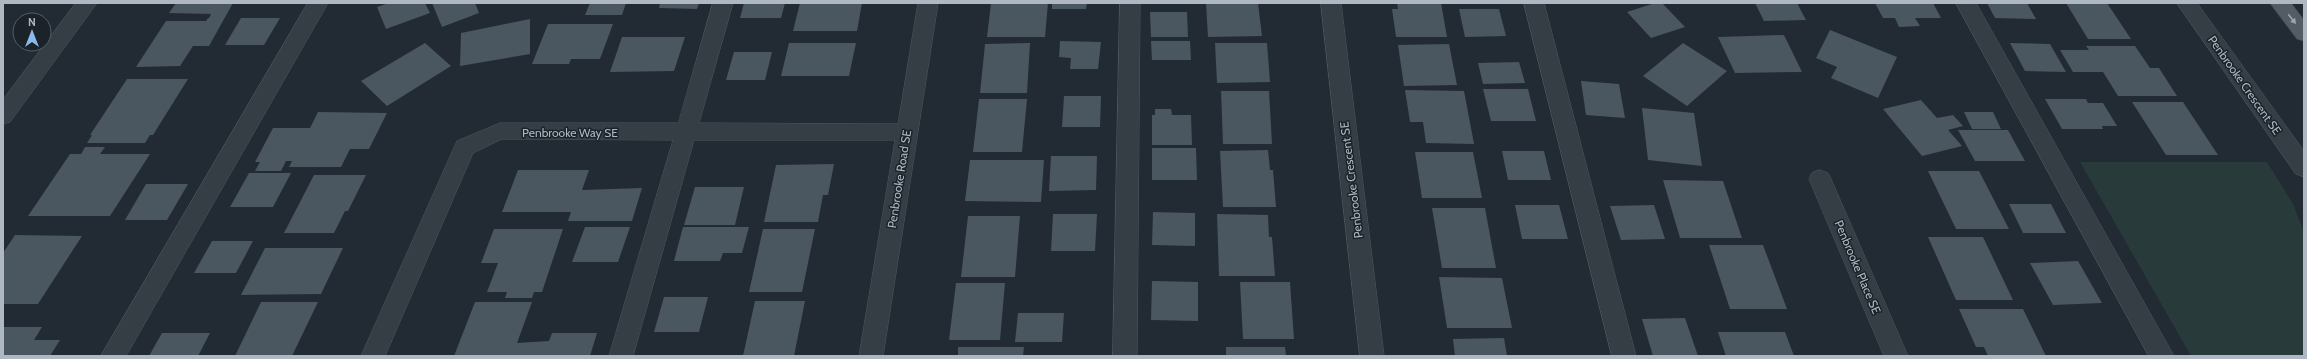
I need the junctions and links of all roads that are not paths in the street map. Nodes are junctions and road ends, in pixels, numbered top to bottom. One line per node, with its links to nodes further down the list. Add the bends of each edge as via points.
1 (87, 3): 12 (street)
2 (318, 3): 18 (street)
3 (723, 3): 14 (street)
4 (928, 3): 15 (street, Penbrooke Road SE)
5 (1130, 3): 22 (street)
6 (1330, 3): 23 (street, Penbrooke Crescent SE)
7 (1534, 3): 24 (street)
8 (1966, 3): 26 (street)
9 (2187, 3): 16 (street, Penbrooke Crescent SE)
10 (2280, 3): 11 (main road, one-way to 11)
11 (2304, 34)
12 (10, 97): 13 (street)
13 (3, 116)
14 (687, 132): 15 (street, Penbrooke Way SE); 19 (street, Penbrooke Way SE, via 500,132 465,147); 20 (street)
15 (906, 132): 21 (street, Penbrooke Road SE)
16 (2304, 168)
17 (1820, 179): 25 (street, Penbrooke Place SE)
18 (113, 356)
19 (373, 356)
20 (621, 356)
21 (871, 356)
22 (1124, 356)
23 (1372, 356)
24 (1624, 356)
25 (1896, 356)
26 (2162, 356)

